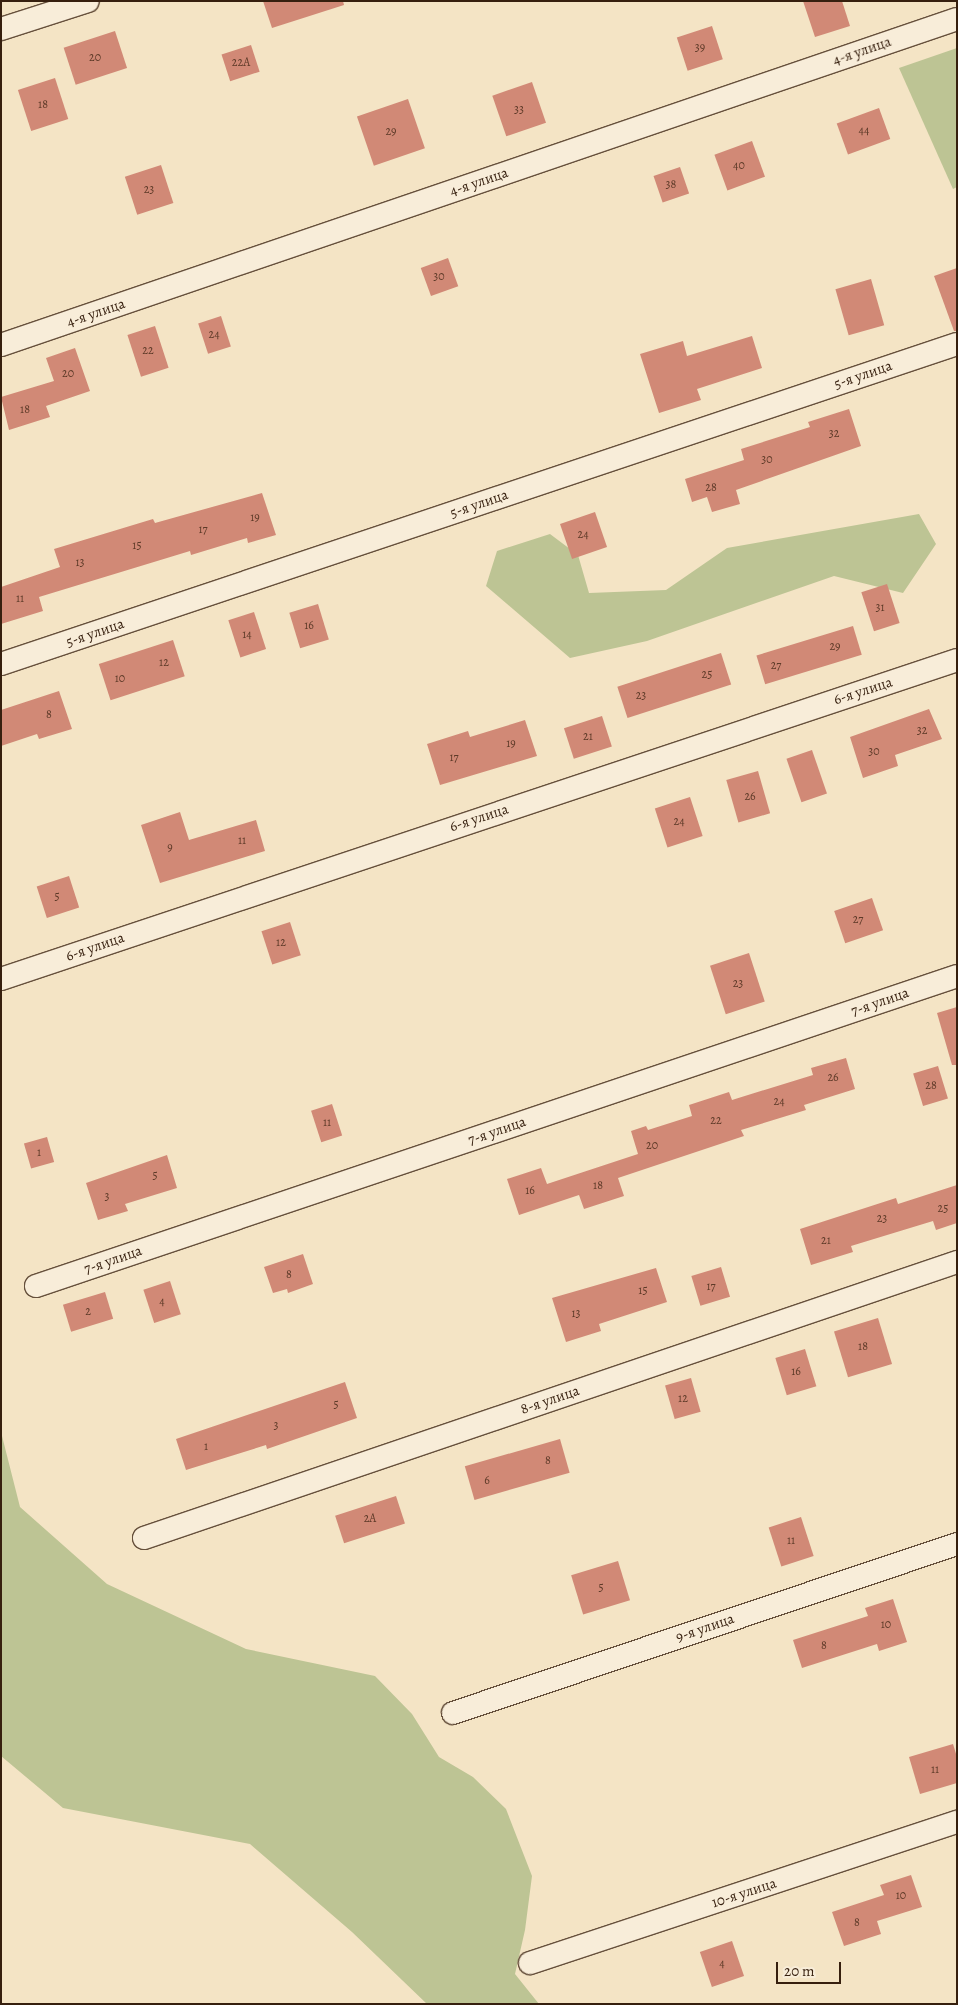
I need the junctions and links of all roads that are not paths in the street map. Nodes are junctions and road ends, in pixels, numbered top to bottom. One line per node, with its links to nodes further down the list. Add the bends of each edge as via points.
1 (88, 1): 3 (street)
2 (957, 19): 5 (street, 4-я улица)
3 (1, 29)
4 (957, 344): 7 (street, 5-я улица)
5 (1, 345)
6 (957, 660): 9 (street, 6-я улица)
7 (1, 664)
8 (957, 976): 11 (street, 7-я улица)
9 (1, 979)
10 (957, 1262): 12 (street, 8-я улица)
11 (36, 1286)
12 (144, 1538)
13 (957, 1544): 14 (street, 9-я улица)
14 (454, 1713)
15 (957, 1822): 16 (street, 10-я улица)
16 (530, 1963)

